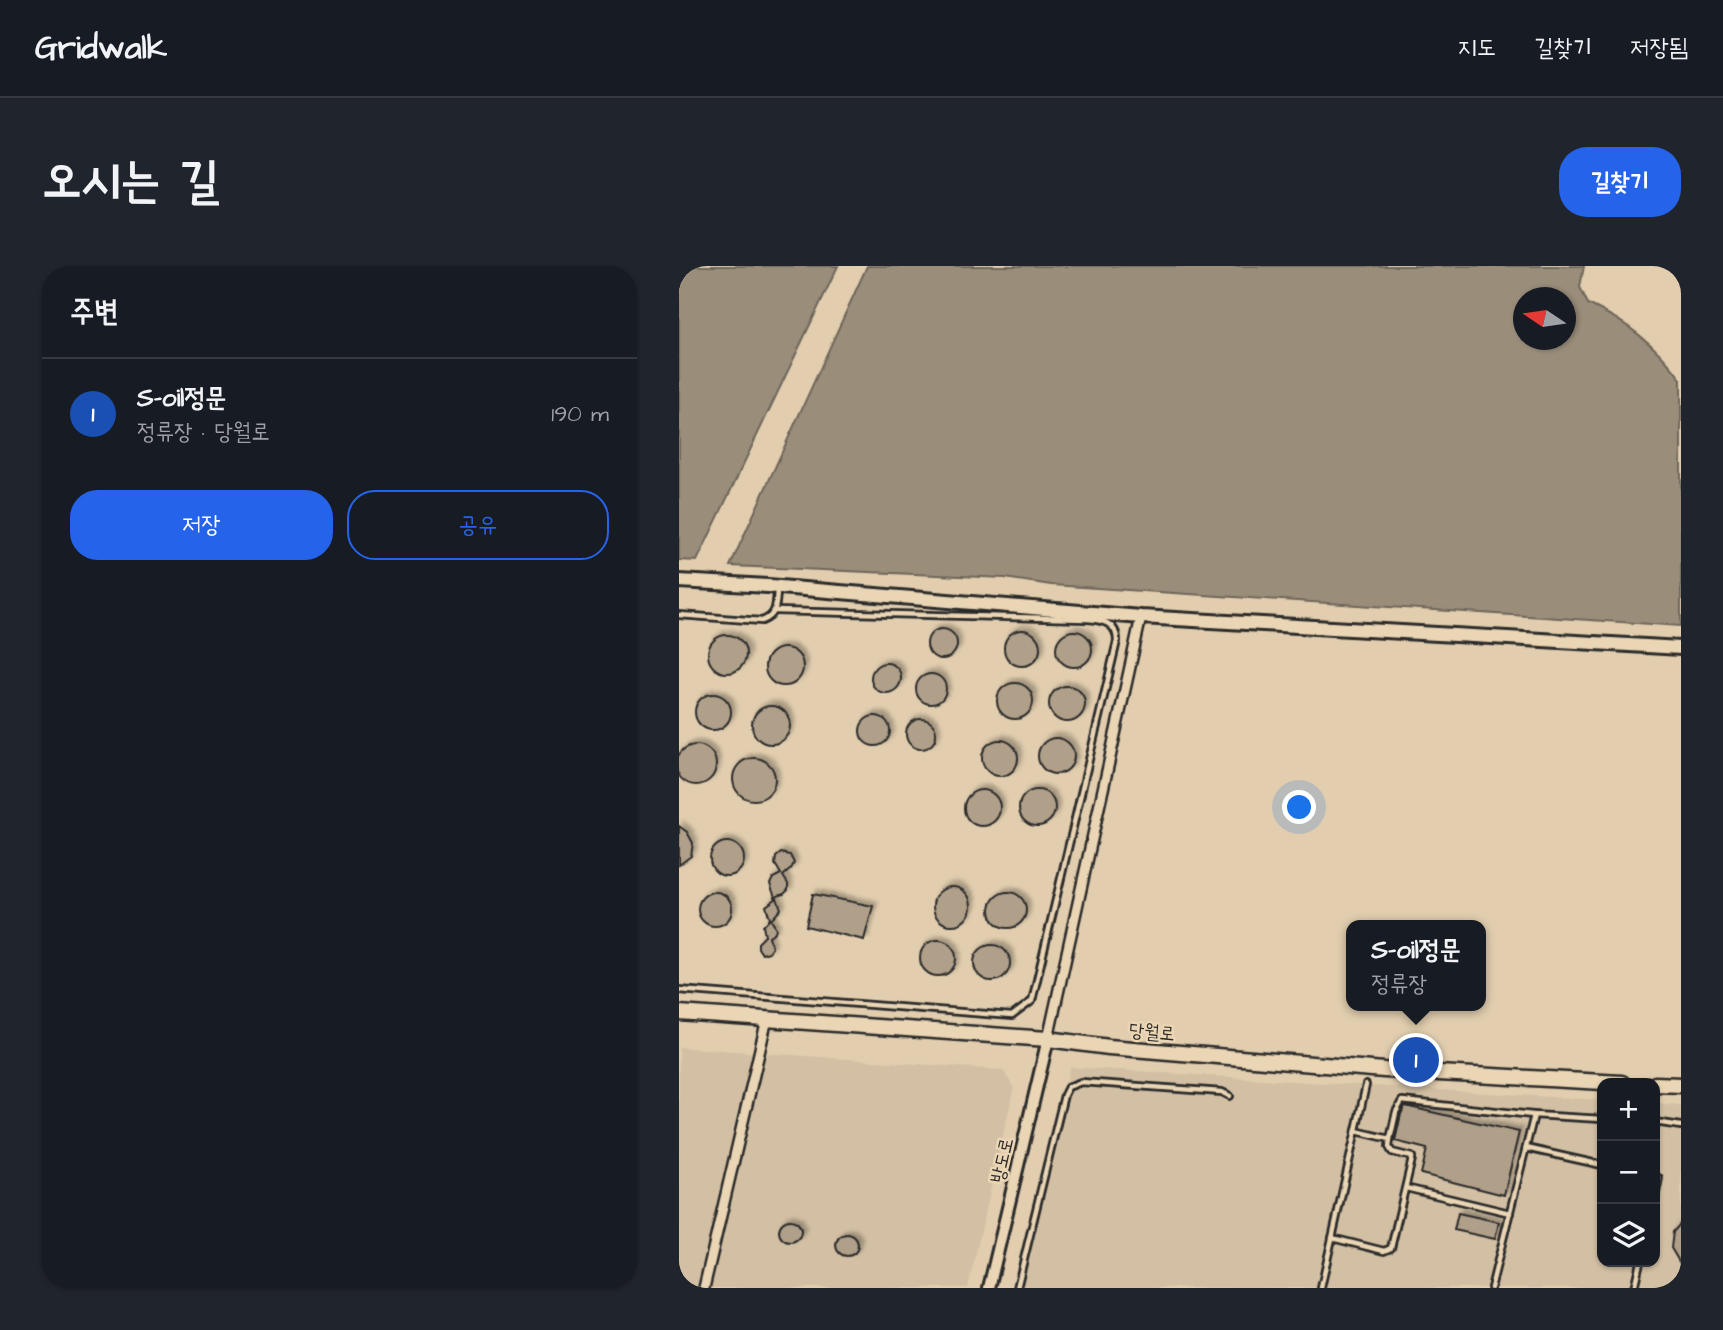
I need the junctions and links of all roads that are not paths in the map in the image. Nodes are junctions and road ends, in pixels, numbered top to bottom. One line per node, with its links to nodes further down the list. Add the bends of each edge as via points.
1 (679, 581): 2 (main road)
2 (778, 587): 3 (lane); 5 (main road)
3 (775, 611): 4 (lane, via 762,621); 7 (lane, via 1087,619 1112,625 1117,641 1032,1001 1012,1016)
4 (679, 615)
5 (1141, 617): 6 (main road); 10 (street)
6 (1681, 648)
7 (679, 990)
8 (679, 1013): 9 (main road, 당월로)
9 (767, 1019): 10 (main road, 당월로); 28 (street)
10 (1048, 1039): 11 (main road, 당월로, via 1384,1070); 29 (street, 방도로)
11 (1597, 1082)
12 (1660, 1084): 14 (main road)
13 (1366, 1085): 20 (lane)
14 (1681, 1085)
15 (1230, 1096): 30 (lane, via 1081,1082 1068,1087)
16 (1534, 1115): 17 (lane); 21 (lane, via 1402,1101); 22 (lane)
17 (1597, 1119)
18 (1660, 1123): 19 (lane)
19 (1681, 1126)
20 (1356, 1131): 21 (lane); 26 (lane)
21 (1390, 1139): 24 (lane, via 1392,1152 1412,1157)
22 (1526, 1148): 23 (lane); 25 (lane)
23 (1597, 1164)
24 (1405, 1188): 25 (lane); 26 (lane, via 1390,1250)
25 (1510, 1213): 32 (lane)
26 (1332, 1238): 31 (lane)
27 (1639, 1267): 33 (lane)
28 (704, 1288)
29 (989, 1288)
30 (1017, 1288)
31 (1321, 1288)
32 (1491, 1288)
33 (1634, 1288)

